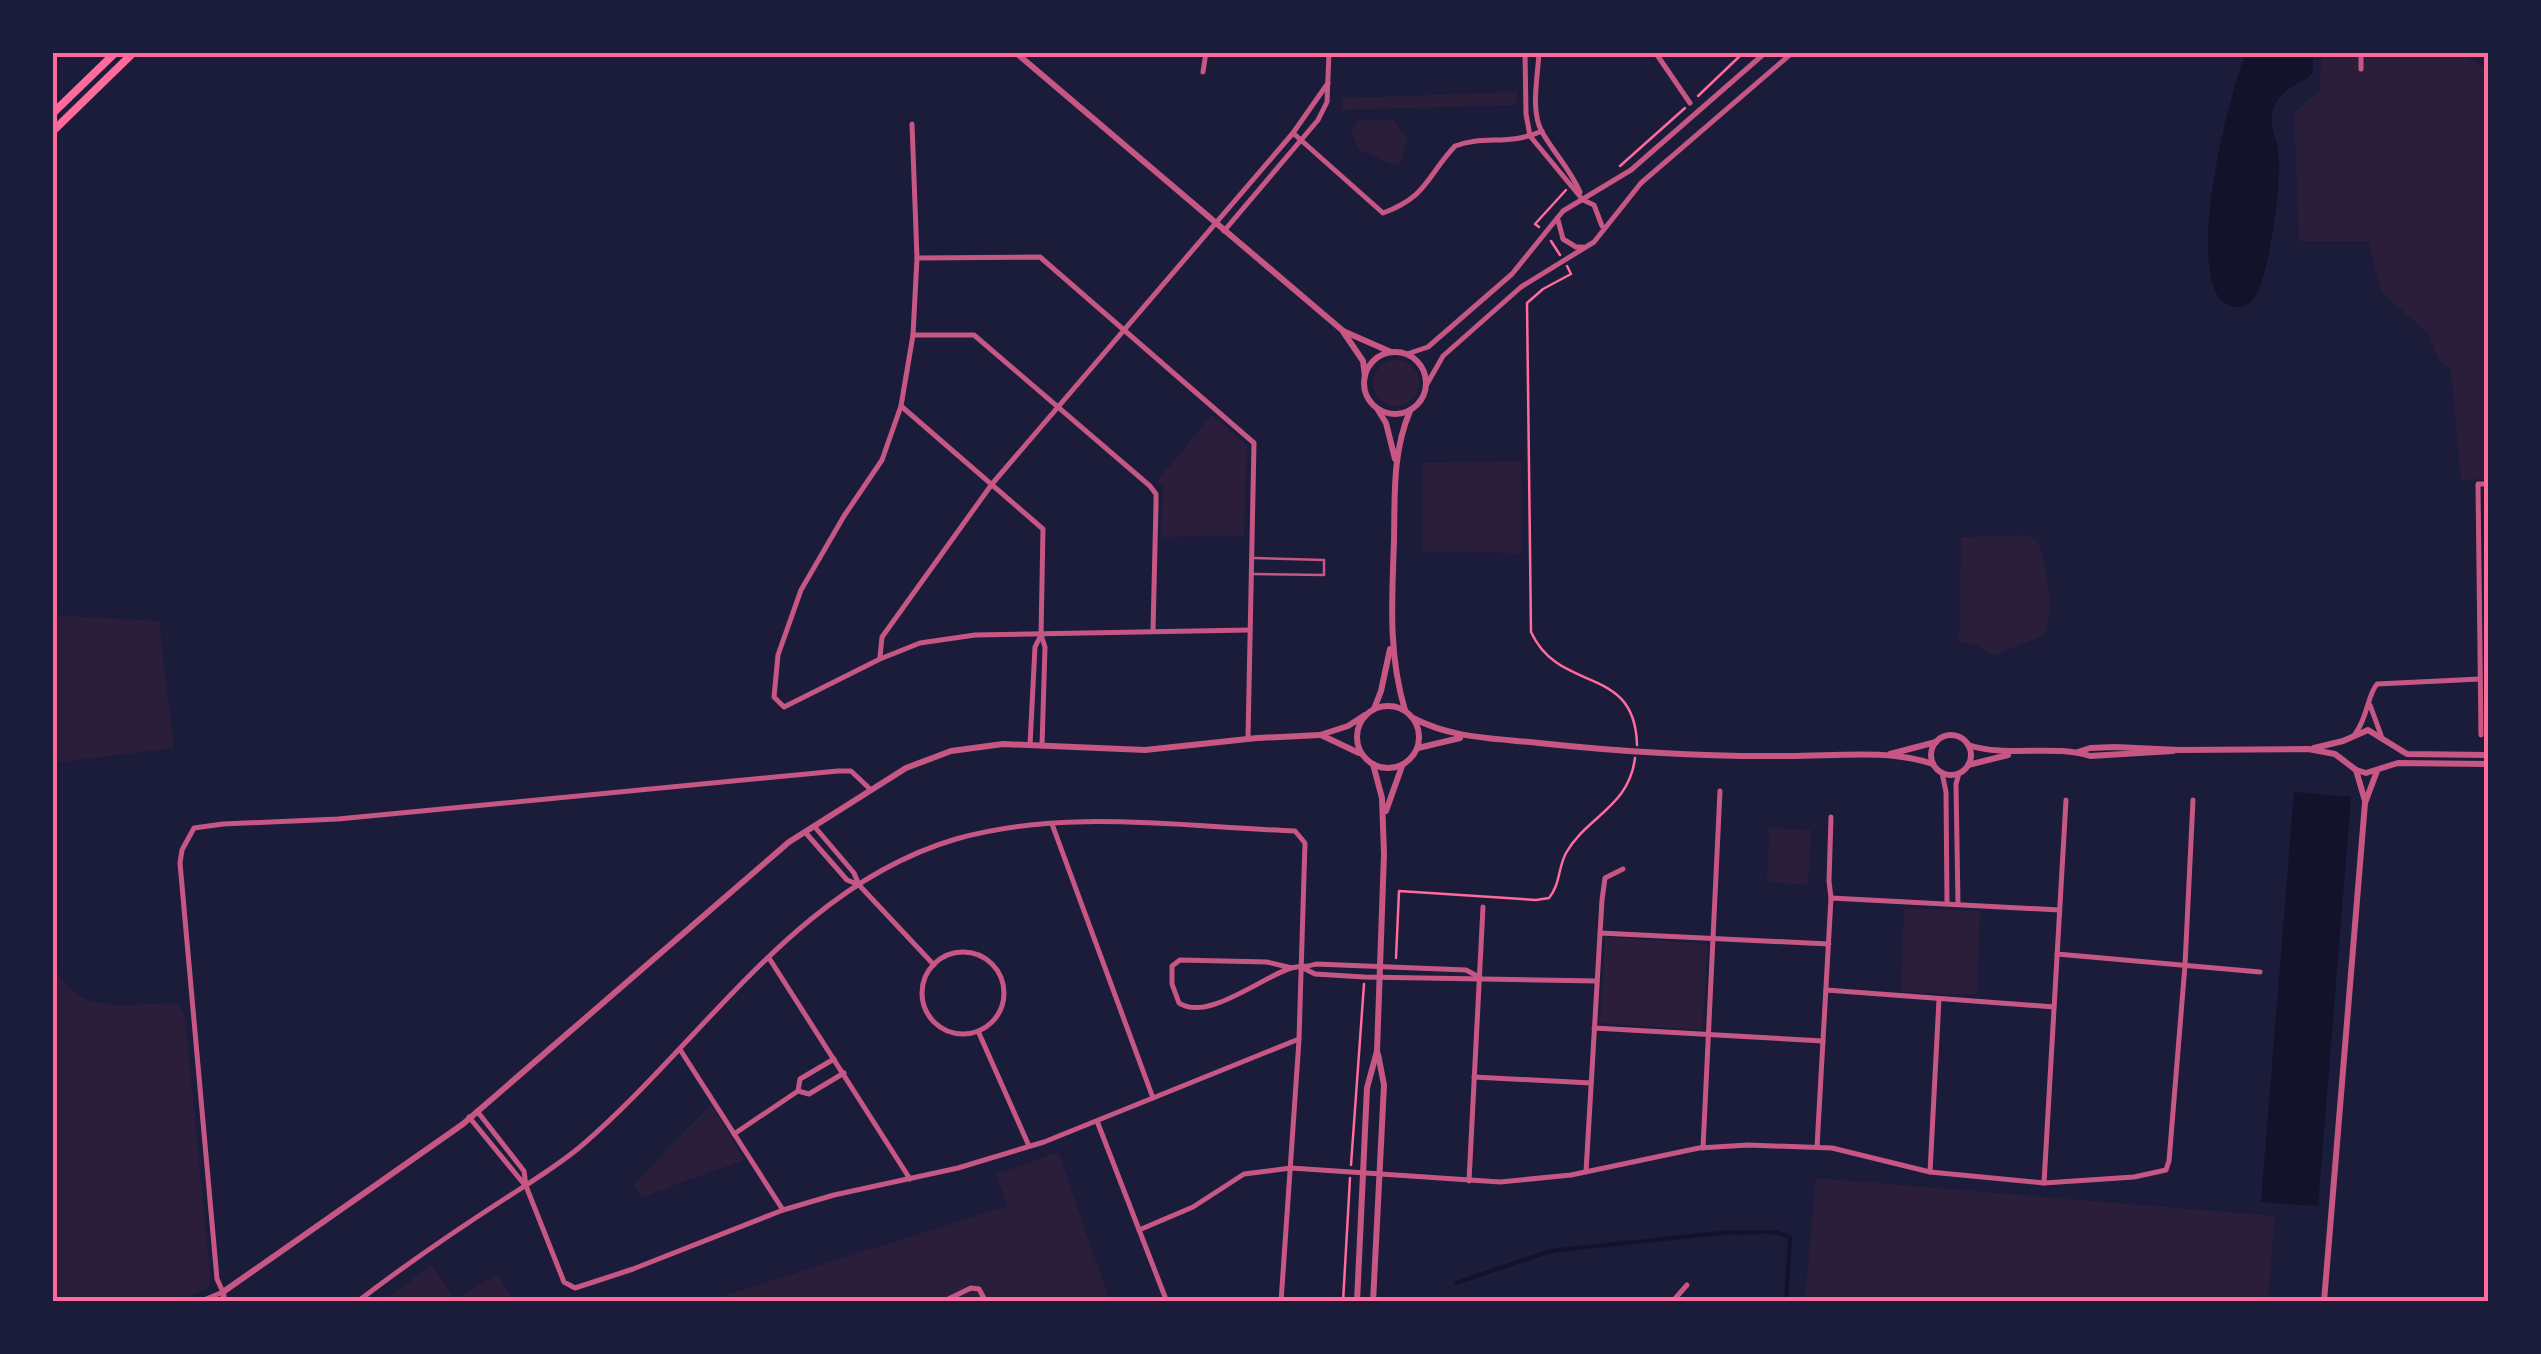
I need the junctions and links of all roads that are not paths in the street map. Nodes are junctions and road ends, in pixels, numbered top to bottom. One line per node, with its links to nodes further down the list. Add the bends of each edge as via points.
1 (116, 52): 16 (main road)
2 (134, 52): 19 (main road)
3 (1015, 52): 25 (street)
4 (1206, 52): 13 (street)
5 (1329, 52): 14 (street)
6 (1525, 52): 21 (street)
7 (1539, 52): 18 (street)
8 (1656, 52): 15 (street)
9 (1766, 52): 23 (street, via 1631,170)
10 (1793, 52): 27 (street, via 1641,183)
11 (2361, 52): 12 (street)
12 (2361, 69)
13 (1203, 72)
14 (1328, 83): 20 (street); 22 (street, via 1327,102)
15 (1690, 103)
16 (52, 114)
17 (912, 124): 29 (street)
18 (1542, 131): 21 (street); 23 (street, via 1570,168)
19 (52, 132)
20 (1293, 133): 22 (street); 25 (street)
21 (1530, 136): 22 (street, via 1455,146 1415,197 1384,213); 23 (street)
22 (1302, 141): 26 (street)
23 (1583, 200): 24 (street); 27 (street, via 1598,210)
24 (1558, 216): 28 (street, via 1562,239); 34 (street, via 1512,274 1428,347)
25 (1215, 223): 26 (street); 30 (street)
26 (1224, 230): 31 (street)
27 (1602, 230): 28 (street)
28 (1584, 247): 36 (street, via 1520,287 1443,356)
29 (916, 258): 30 (street, via 1040,258); 32 (street)
30 (1125, 329): 38 (street); 44 (street, via 1254,443)
31 (1342, 330): 33 (street); 35 (street, via 1363,360)
32 (913, 335): 37 (street); 38 (street, via 974,335)
33 (1392, 352): 34 (street); 35 (street)
34 (1407, 354): 36 (street, via 1422,366)
35 (1365, 376): 39 (street, via 1365,391)
36 (1427, 384): 40 (street)
37 (902, 406): 42 (street); 50 (street, via 882,460 801,590 778,655 774,697 784,707)
38 (1058, 407): 42 (street); 47 (street, via 1156,494)
39 (1378, 409): 40 (street); 41 (street)
40 (1410, 411): 41 (street)
41 (1395, 462): 49 (street)
42 (992, 484): 48 (street, via 1043,528); 50 (street, via 882,637)
43 (2488, 484): 51 (street, via 2478,484)
44 (1251, 558): 45 (street); 45 (lane, via 1324,560 1324,575)
45 (1250, 574): 46 (street)
46 (1249, 630): 47 (street); 62 (street)
47 (1153, 631): 48 (street)
48 (1041, 635): 50 (street, via 974,635); 64 (street); 66 (street)
49 (1391, 643): 53 (street); 54 (street)
50 (880, 659)
51 (2480, 679): 52 (street, via 2384,682 2372,690); 58 (street)
52 (2370, 705): 59 (street); 61 (street)
53 (1374, 708): 54 (street); 55 (street)
54 (1405, 710): 56 (street)
55 (1365, 715): 57 (street); 72 (street, via 1357,736)
56 (1413, 718): 60 (street); 67 (street)
57 (1320, 735): 62 (street); 72 (street)
58 (2481, 735)
59 (2352, 736): 61 (street, via 2368,730); 68 (street); 78 (street, via 2345,752)
60 (1465, 737): 67 (street); 70 (street, via 1652,754)
61 (2384, 738): 71 (street, via 2407,754); 79 (street, via 2388,755)
62 (1248, 739): 66 (street, via 1144,750)
63 (1936, 742): 65 (street, via 1951,736); 70 (street); 75 (street)
64 (1030, 744): 66 (street); 82 (street, via 952,752)
65 (1968, 745): 69 (street); 77 (street)
66 (1042, 746)
67 (1417, 748): 74 (street)
68 (2308, 749): 69 (street); 78 (street, via 2335,754)
69 (2019, 753): 77 (street)
70 (1884, 755): 75 (street)
71 (2488, 755)
72 (1364, 756): 73 (street)
73 (1372, 764): 74 (street); 87 (street)
74 (1403, 764): 87 (street)
75 (1933, 764): 80 (street)
76 (2488, 764): 79 (street, via 2398,763)
77 (1968, 766): 81 (street)
78 (2352, 767): 79 (street, via 2366,774); 86 (street)
79 (2380, 769): 86 (street)
80 (1942, 773): 81 (street); 95 (street)
81 (1959, 773): 96 (street)
82 (870, 789): 90 (street); 148 (street, via 851,770 194,828 180,864)
83 (1720, 791): 100 (street)
84 (2066, 800): 98 (street)
85 (2192, 800): 105 (street)
86 (2365, 803): 158 (street)
87 (1384, 817): 106 (street)
88 (1831, 817): 94 (street)
89 (1052, 823): 93 (street, via 958,839 910,856); 108 (street, via 1295,831 1306,843); 128 (street)
90 (812, 824): 91 (street); 93 (street)
91 (804, 830): 93 (street, via 846,880); 129 (street)
92 (1624, 869): 99 (street, via 1605,878)
93 (860, 885): 103 (street); 104 (street)
94 (1831, 898): 95 (street); 101 (street)
95 (1946, 903): 96 (street)
96 (1958, 904): 98 (street)
97 (1483, 907): 111 (street)
98 (2060, 910): 102 (street)
99 (1600, 932): 100 (street); 112 (street)
100 (1713, 938): 101 (street); 118 (street)
101 (1829, 944): 113 (street)
102 (2057, 954): 105 (street); 115 (street)
103 (769, 957): 122 (street); 123 (street)
104 (934, 965): 117 (street, via 923,990 932,1019 948,1031); 117 (street, via 964,952 988,961 999,974 1002,1007)
105 (2185, 965): 109 (street); 143 (street, via 2166,1170)
106 (1380, 966): 108 (street); 110 (street); 111 (street, via 1466,970)
107 (1292, 968): 107 (street, via 1190,1009 1179,1003 1171,974 1175,962 1188,959); 108 (street)
108 (1302, 968): 110 (street); 119 (street)
109 (2260, 972)
110 (1380, 978): 111 (street); 121 (street)
111 (1479, 978): 112 (street); 125 (street)
112 (1597, 980): 116 (street)
113 (1826, 990): 114 (street); 120 (street)
114 (1939, 998): 115 (street); 138 (street)
115 (2054, 1007): 143 (street)
116 (1594, 1028): 118 (street); 126 (street)
117 (978, 1031): 133 (street)
118 (1708, 1034): 120 (street); 134 (street)
119 (1299, 1039): 128 (street); 136 (street)
120 (1823, 1041): 135 (street)
121 (1377, 1050): 139 (street, via 1367,1088); 140 (street, via 1384,1085)
122 (681, 1051): 132 (street); 144 (street, via 578,1148)
123 (834, 1059): 124 (street); 127 (street, via 800,1080)
124 (844, 1073): 127 (street, via 810,1094); 141 (street)
125 (1474, 1078): 126 (street); 142 (street)
126 (1591, 1083): 137 (street)
127 (798, 1091): 132 (street)
128 (1153, 1098): 131 (street)
129 (477, 1111): 130 (street); 144 (street, via 524,1171)
130 (469, 1118): 144 (street); 148 (street)
131 (1097, 1120): 133 (street); 146 (street)
132 (734, 1134): 145 (street)
133 (1030, 1146): 141 (street)
134 (1703, 1148): 135 (street); 137 (street)
135 (1817, 1148): 138 (street)
136 (1291, 1168): 139 (street); 146 (street, via 1244,1174); 154 (street)
137 (1586, 1172): 142 (street)
138 (1930, 1172): 143 (street)
139 (1363, 1174): 140 (street); 155 (street)
140 (1380, 1176): 142 (street); 156 (street)
141 (910, 1179): 145 (street)
142 (1469, 1181)
143 (2044, 1183)
144 (526, 1186): 145 (street, via 569,1287); 150 (street)
145 (783, 1210)
146 (1140, 1230): 153 (street)
147 (1687, 1284): 157 (street)
148 (223, 1297): 149 (street)
149 (199, 1302)
150 (357, 1302)
151 (942, 1302): 152 (street, via 971,1288)
152 (986, 1302)
153 (1167, 1302)
154 (1281, 1302)
155 (1356, 1302)
156 (1373, 1302)
157 (1672, 1302)
158 (2324, 1302)

